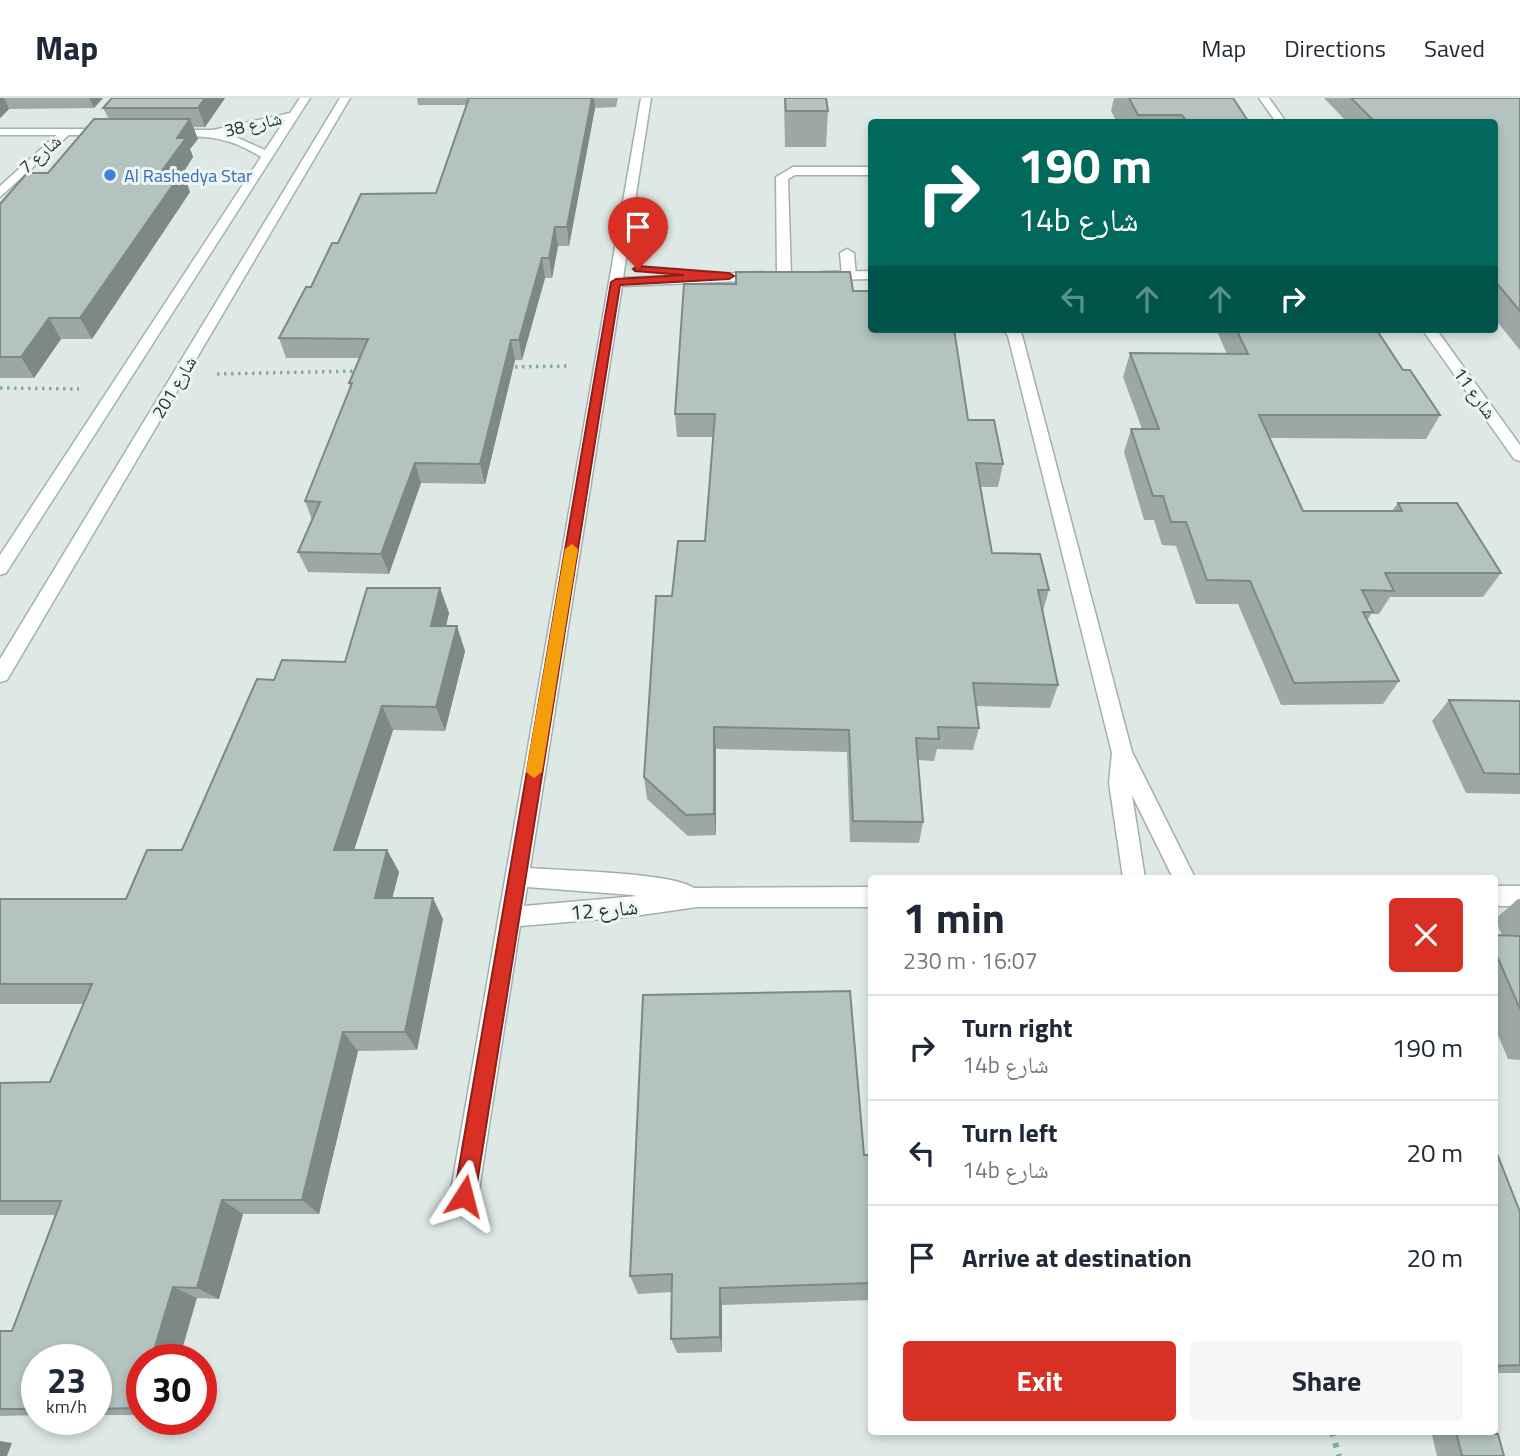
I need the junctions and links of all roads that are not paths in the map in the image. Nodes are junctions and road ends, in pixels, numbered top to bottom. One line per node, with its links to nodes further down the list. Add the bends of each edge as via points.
1 (305, 98): 5 (street)
2 (345, 98): 26 (street, شارع 201)
3 (646, 98): 18 (street)
4 (1264, 98): 6 (street)
5 (294, 115): 12 (street, شارع 38); 13 (street)
6 (1279, 119)
7 (0, 132): 8 (street)
8 (49, 132): 9 (street); 15 (street, شارع 7)
9 (66, 132): 10 (street); 15 (street, شارع 7)
10 (119, 132)
11 (159, 132): 12 (street, شارع 38)
12 (213, 133): 13 (street, شارع 38)
13 (267, 156): 25 (street)
14 (868, 171): 20 (street, via 793,171 782,177)
15 (15, 177): 16 (street, شارع 7)
16 (0, 193)
17 (847, 253): 21 (street)
18 (617, 275): 20 (street); 30 (street)
19 (868, 275): 21 (street)
20 (797, 276): 21 (street)
21 (849, 276)
22 (1015, 333): 27 (street)
23 (1432, 333): 24 (street, شارع 11)
24 (1520, 456)
25 (0, 569)
26 (0, 675)
27 (1122, 752): 28 (street, via 1121,783); 29 (street)
28 (1133, 875)
29 (1183, 875)
30 (517, 877): 32 (street, شارع 12, via 632,885); 35 (street)
31 (1520, 896): 34 (street)
32 (697, 897): 33 (street, شارع 12); 35 (street, شارع 12)
33 (868, 897)
34 (1498, 897)
35 (511, 916): 36 (street)
36 (464, 1196)

